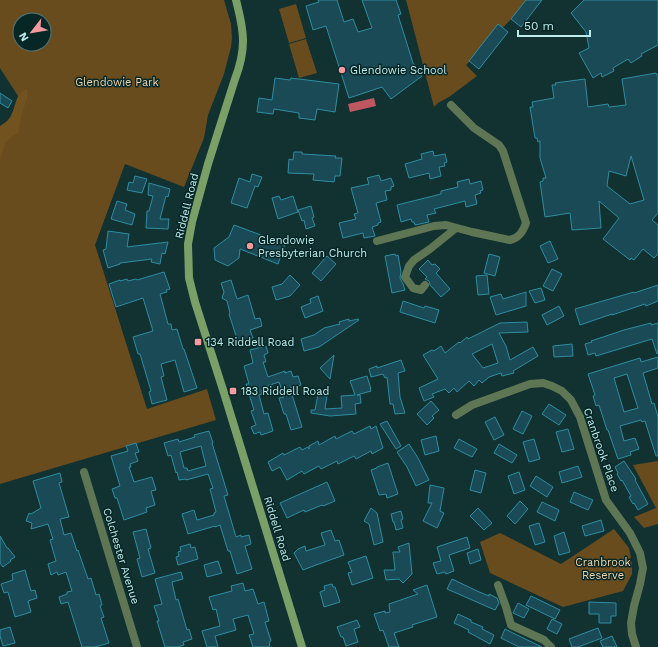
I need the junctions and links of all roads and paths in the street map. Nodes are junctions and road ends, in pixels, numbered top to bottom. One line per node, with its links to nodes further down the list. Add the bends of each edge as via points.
1 (236, 0): 10 (street, Riddell Road, via 243,36 240,67 192,222 188,244 190,278 194,302)
2 (451, 105): 3 (street, via 503,151 526,223 523,232 510,240)
3 (456, 228): 4 (street, via 446,225 434,226); 5 (street, via 409,266 405,277 413,288 421,290)
4 (376, 241)
5 (425, 285)
6 (456, 415): 12 (street, Cranbrook Place, via 472,405 530,384 543,383 552,386 571,400 580,417 606,500 630,533 640,553 640,584 631,623)
7 (84, 472): 9 (street, Colchester Avenue)
8 (498, 585): 11 (street, via 511,625 544,640)
9 (137, 647)
10 (302, 647)
11 (551, 647)
12 (636, 647)

